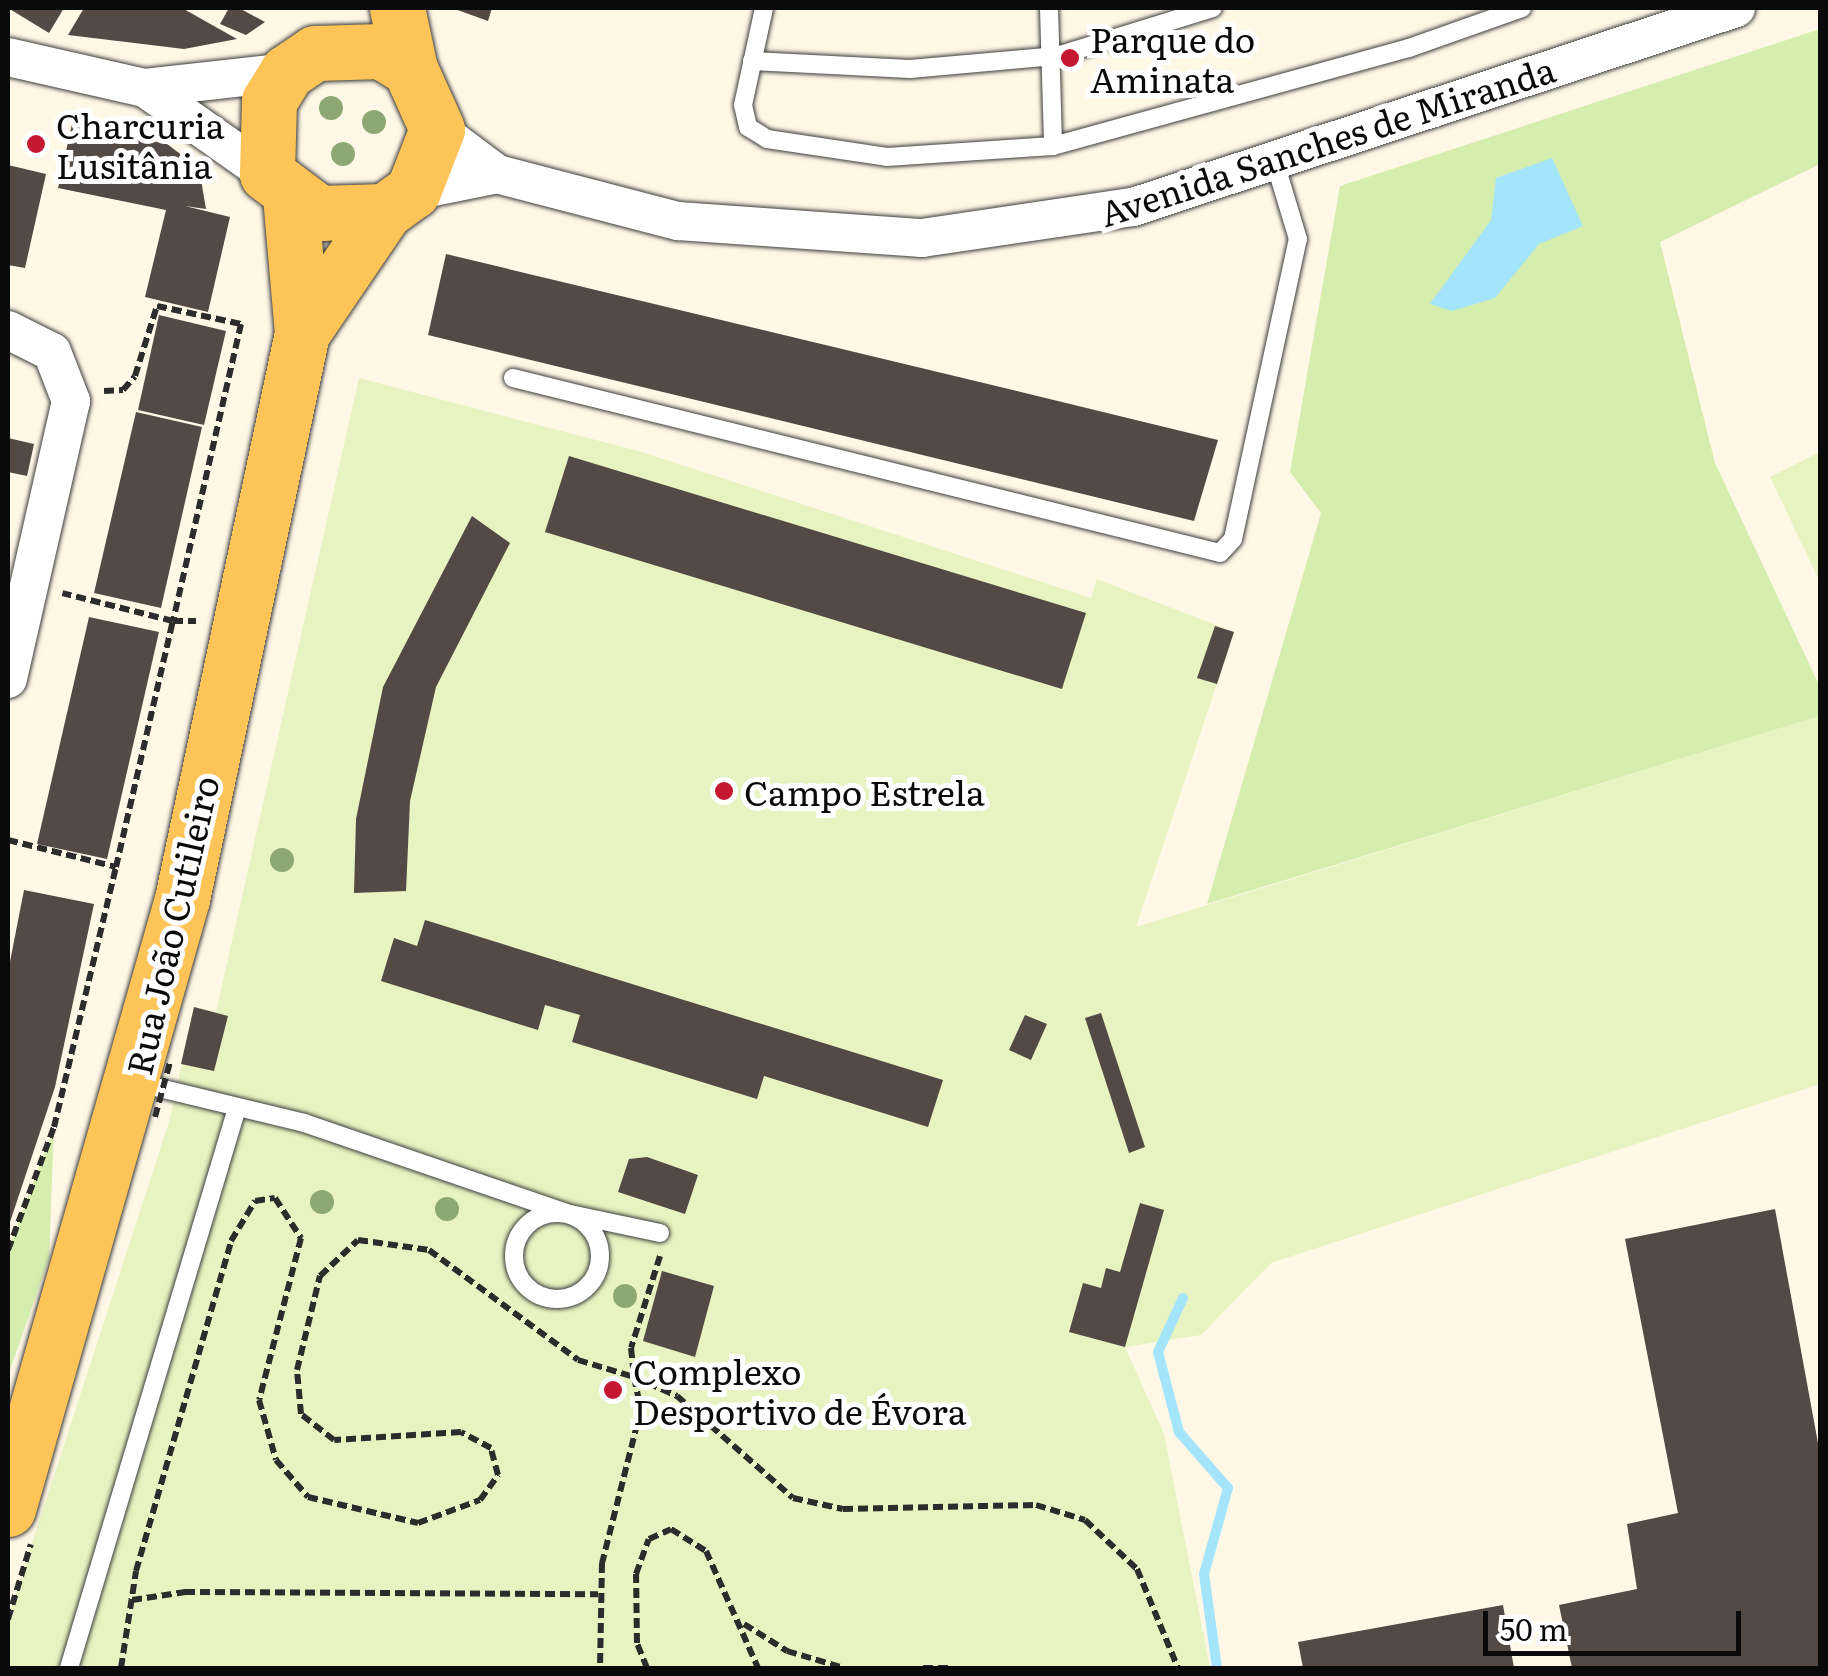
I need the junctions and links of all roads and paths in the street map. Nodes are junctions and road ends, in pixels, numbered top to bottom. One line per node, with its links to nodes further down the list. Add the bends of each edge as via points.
1 (397, 8): 11 (main road)
2 (764, 8): 10 (lane)
3 (1049, 8): 8 (lane)
4 (1214, 8): 8 (lane)
5 (1522, 8): 14 (lane, via 1409,48)
6 (1736, 8): 15 (street, Avenida Sanches de Miranda)
7 (313, 44): 11 (main road, via 364,48); 12 (street); 17 (main road, Rua João Cutileiro, via 269,102)
8 (1057, 56): 10 (lane, via 910,69); 14 (lane, via 1045,95)
9 (8, 57): 12 (street)
10 (752, 61): 14 (lane, via 743,116 766,138 887,157)
11 (410, 69): 13 (main road)
12 (145, 88): 17 (street)
13 (437, 129): 16 (street, Avenida Sanches de Miranda); 18 (main road, Rua João Cutileiro)
14 (1053, 146)
15 (1274, 162): 16 (street, Avenida Sanches de Miranda, via 1133,207 922,238 678,221); 21 (lane, via 1298,239 1233,540 1220,553)
16 (497, 174): 18 (street, Avenida Sanches de Miranda)
17 (279, 184): 18 (main road, via 336,216); 20 (main road, Rua João Cutileiro)
18 (399, 201): 20 (main road, Rua João Cutileiro)
19 (8, 330): 22 (street, via 52,352)
20 (302, 333): 25 (main road, Rua João Cutileiro)
21 (513, 378)
22 (71, 400): 23 (street); 24 (path, via 123,390 157,306 241,324)
23 (18, 583): 24 (path); 26 (street)
24 (172, 621): 25 (path); 28 (path)
25 (237, 624): 29 (main road, Rua João Cutileiro)
26 (8, 679)
27 (8, 840): 28 (path)
28 (116, 867): 33 (path, via 54,1127)
29 (158, 1077): 30 (lane); 35 (main road, Rua João Cutileiro)
30 (238, 1108): 31 (lane); 39 (lane)
31 (570, 1214): 31 (lane, via 541,1216 514,1247 518,1275 550,1300 578,1294 598,1272 600,1244); 32 (lane)
32 (660, 1233): 34 (path, via 631,1348)
33 (8, 1250)
34 (634, 1377): 36 (path, via 641,1409); 37 (path, via 578,1360 429,1250 358,1240 320,1276 297,1370 301,1414 334,1440 461,1432 491,1448 498,1476 480,1500 418,1523 308,1497 276,1460 260,1400 299,1222 275,1198 255,1200 232,1241); 47 (path, via 676,1396 793,1498 843,1509 1036,1505 1084,1520 1136,1569)
35 (8, 1509)
36 (598, 1594): 37 (path, via 185,1592); 41 (path)
37 (132, 1600): 40 (path)
38 (743, 1623): 42 (path, via 694,1538 660,1531 636,1574 636,1643); 43 (path); 44 (path, via 788,1651)
39 (69, 1668)
40 (121, 1668)
41 (600, 1668)
42 (647, 1668)
43 (758, 1668)
44 (844, 1668)
45 (923, 1668): 46 (path)
46 (948, 1668)
47 (1178, 1668)

